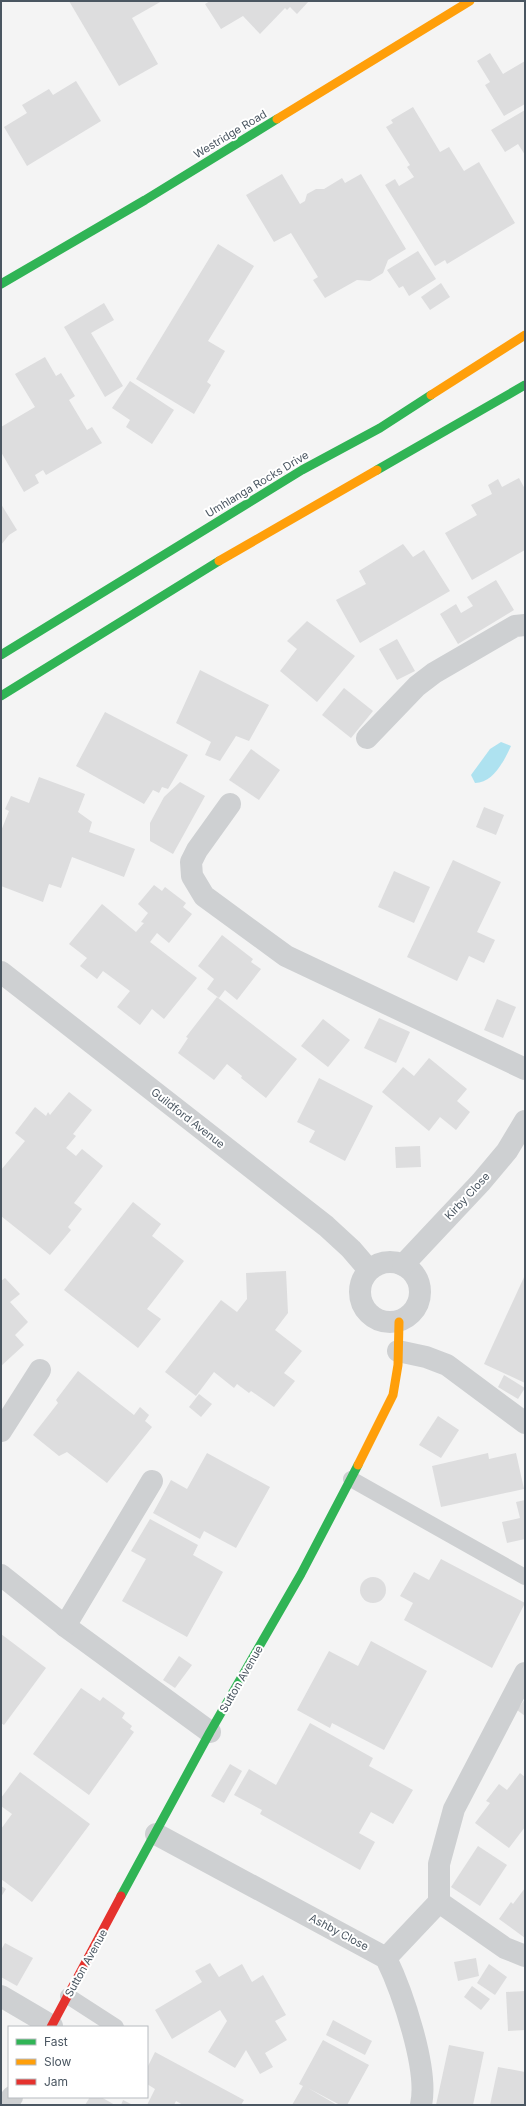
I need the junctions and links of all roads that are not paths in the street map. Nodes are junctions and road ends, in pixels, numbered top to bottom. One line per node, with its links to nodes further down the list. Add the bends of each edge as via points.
1 (470, 1): 2 (street, Westridge Road, via 151,196)
2 (1, 284)
3 (525, 335): 6 (street, Umhlanga Rocks Drive, via 380,428 302,470)
4 (525, 385): 7 (street, via 214,564)
5 (525, 625): 8 (street, via 515,626 434,673 417,686)
6 (1, 655)
7 (1, 696)
8 (367, 738)
9 (230, 804): 11 (street, via 191,862 192,876 204,896 286,956)
10 (1, 972): 14 (street, Guildford Avenue, via 326,1226)
11 (525, 1069)
12 (525, 1121): 13 (street, Kirby Close, via 507,1151 481,1182)
13 (403, 1265): 14 (street, via 391,1262 379,1264); 15 (street, via 412,1272 419,1284 419,1298 414,1311)
14 (369, 1270): 15 (street, via 360,1283 360,1299 367,1313 381,1322)
15 (399, 1322): 16 (street, Sutton Avenue)
16 (398, 1350): 18 (street, via 448,1365); 20 (street, Sutton Avenue, via 396,1388)
17 (40, 1370): 19 (street)
18 (525, 1423)
19 (1, 1430)
20 (351, 1479): 23 (lane); 26 (street, Sutton Avenue, via 301,1574)
21 (152, 1481): 24 (street)
22 (1, 1575): 24 (street)
23 (525, 1577)
24 (65, 1626): 26 (street)
25 (525, 1673): 28 (street, via 454,1809 439,1864)
26 (210, 1732): 27 (street, Sutton Avenue)
27 (156, 1834): 30 (street, Ashby Close); 32 (street, Sutton Avenue)
28 (439, 1902): 29 (street, via 505,1948); 30 (street)
29 (525, 1956)
30 (386, 1958): 35 (street, via 398,1982 421,2067)
31 (1, 1996): 33 (street)
32 (68, 1996): 33 (street, Sutton Avenue); 34 (lane)
33 (52, 2026)
34 (114, 2026)
35 (421, 2105)

